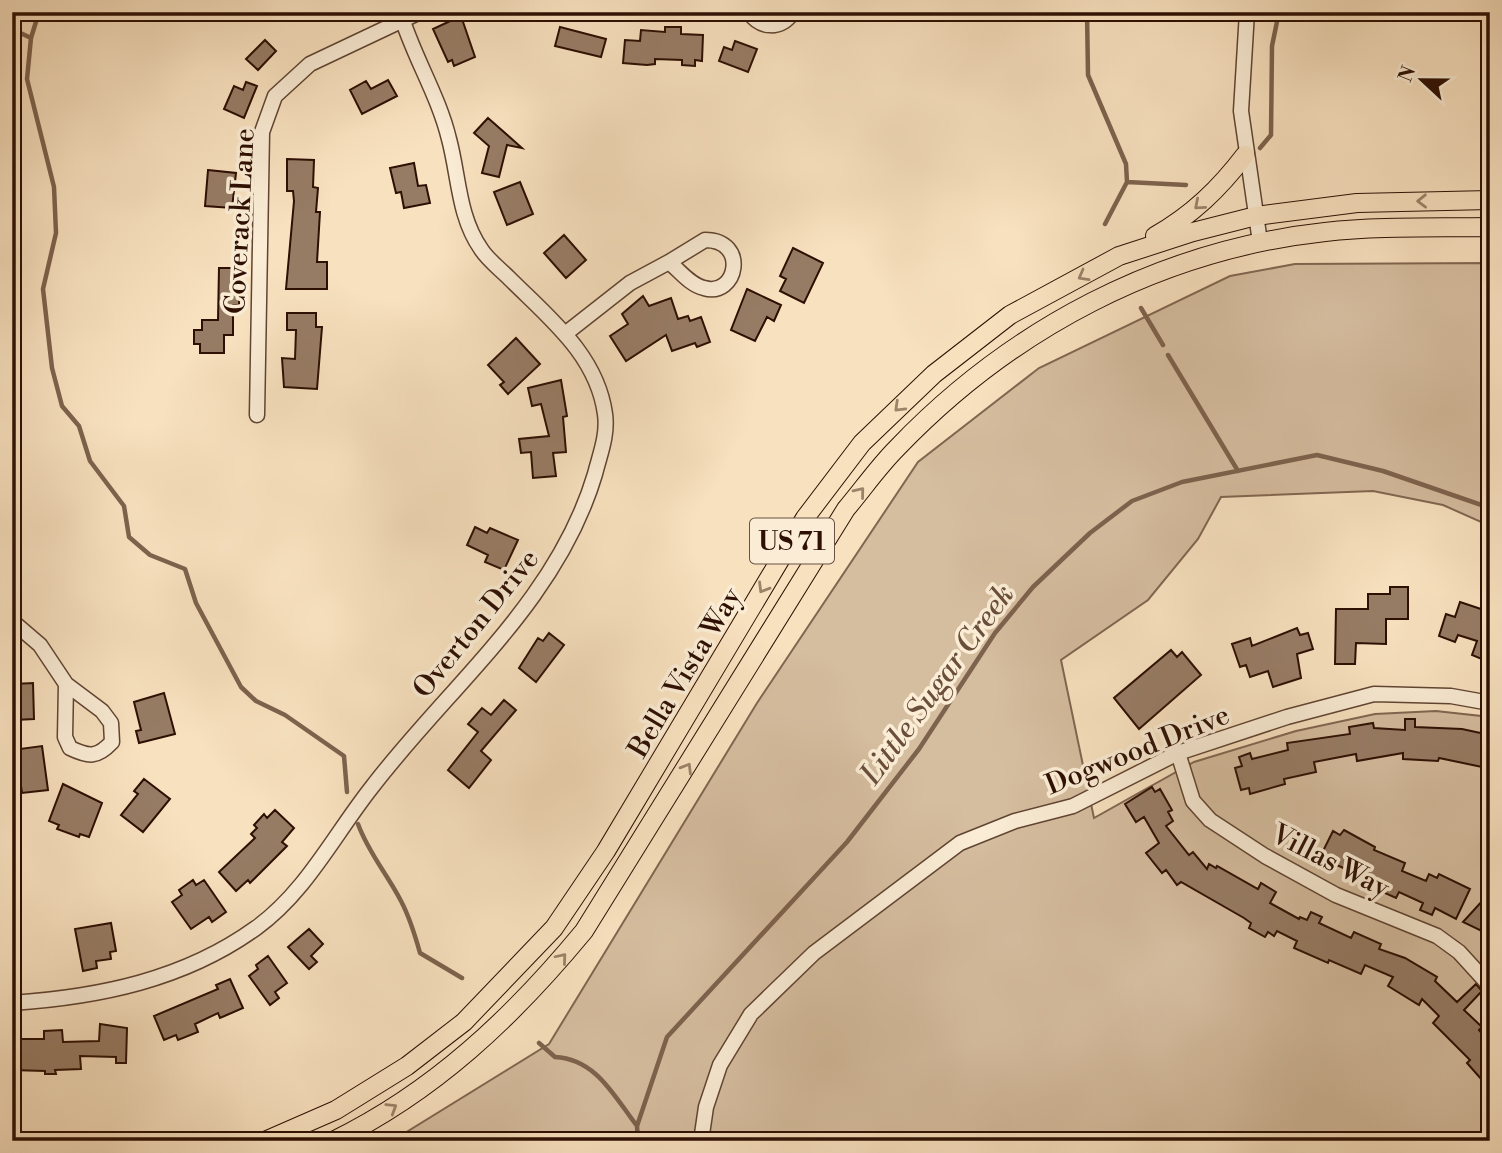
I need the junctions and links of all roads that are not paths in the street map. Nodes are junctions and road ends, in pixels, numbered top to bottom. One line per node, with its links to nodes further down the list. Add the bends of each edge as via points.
1 (421, 12): 5 (street, Coverack Lane)
2 (748, 12): 3 (street, via 769,26 785,21)
3 (793, 12)
4 (1247, 12): 6 (street, via 1241,111)
5 (401, 16): 13 (street, Overton Drive, via 433,88 450,140 460,204 481,249); 14 (street, Coverack Lane, via 310,64 275,96 262,132)
6 (1245, 155): 8 (street); 11 (main road, one-way to 11, via 1222,186 1183,220)
7 (1490, 200): 8 (main road, Bella Vista Way / US 71, one-way to 8, via 1357,203)
8 (1256, 216): 10 (street); 11 (main road, Bella Vista Way / US 71)
9 (1490, 227): 10 (main road, Bella Vista Way / US 71, via 1379,227)
10 (1260, 242): 22 (main road, Bella Vista Way / US 71, one-way to 10, via 425,1087 477,1046 536,989 584,931 846,509 895,449 940,405 1007,351 1094,300 1161,270)
11 (1119, 256): 21 (main road, Bella Vista Way / US 71, one-way to 21, via 1010,315 934,374 862,443 805,518 607,851 554,928 503,984 464,1022 407,1066 336,1110)
12 (669, 262): 13 (street, via 630,283)
13 (565, 334): 20 (street, Overton Drive, via 590,364 606,418 590,490 560,557 530,604 372,786 299,888 254,929 194,966 131,987)
14 (257, 415)
15 (12, 621): 16 (street, via 40,645)
16 (66, 684): 16 (street, via 65,737 70,748 92,757 101,754 112,742 111,723)
17 (1490, 702): 18 (street, Dogwood Drive, via 1374,694)
18 (1178, 753): 19 (street, Villas Way, via 1194,801 1210,820 1336,895 1437,936); 23 (street, Dogwood Drive, via 1073,806 1015,821 960,843 814,953 751,1014 720,1065)
19 (1490, 986)
20 (12, 1003)
21 (265, 1141)
22 (333, 1141)
23 (701, 1141)

